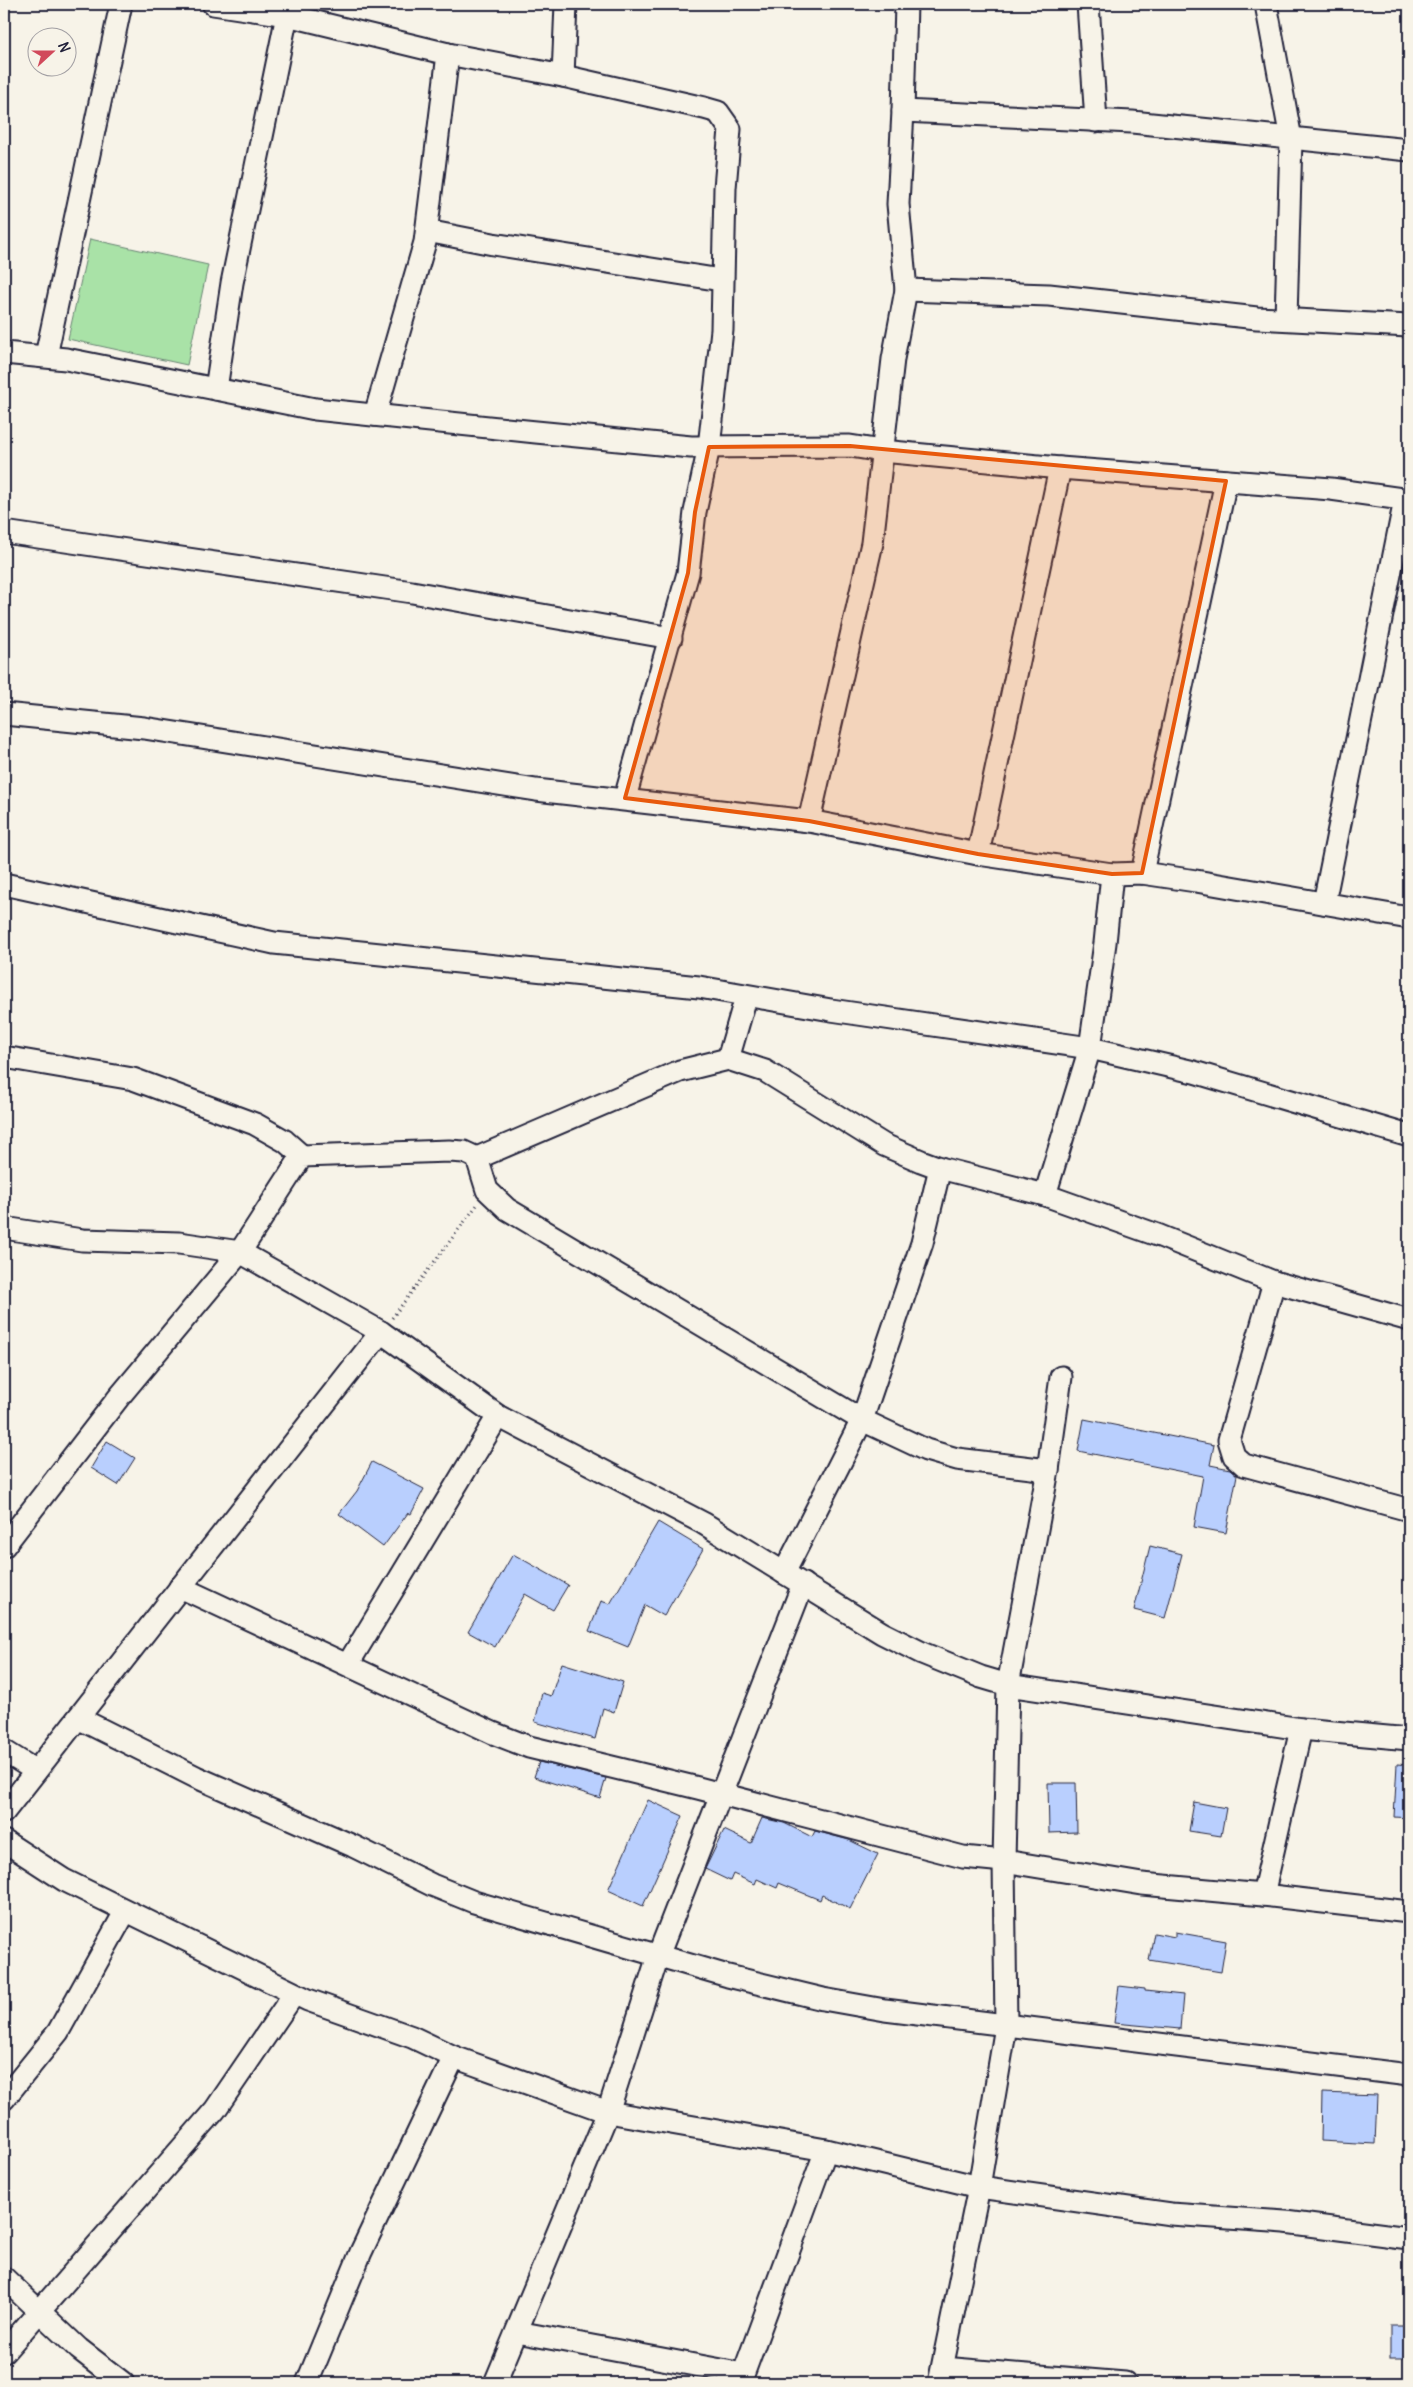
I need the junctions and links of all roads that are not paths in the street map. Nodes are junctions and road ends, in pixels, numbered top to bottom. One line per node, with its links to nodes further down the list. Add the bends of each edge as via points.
1 (122, 4): 20 (street)
2 (213, 4): 7 (street)
3 (566, 4): 9 (street)
4 (906, 4): 10 (street)
5 (1088, 4): 11 (street)
6 (1266, 4): 12 (street)
7 (287, 15): 8 (street); 21 (street, via 232,283)
8 (448, 54): 9 (street); 14 (street)
9 (563, 76): 15 (street, via 718,112 725,119 730,129)
10 (904, 112): 11 (street); 16 (street, via 898,204)
11 (1096, 121): 12 (street)
12 (1291, 139): 13 (street); 17 (street)
13 (1409, 150)
14 (427, 231): 15 (street); 22 (street)
15 (721, 280): 23 (street, via 722,330)
16 (906, 290): 17 (street, via 1049,295); 24 (street, via 893,359)
17 (1286, 319): 18 (street)
18 (1409, 326)
19 (4, 353): 20 (street)
20 (46, 356): 21 (street)
21 (216, 389): 22 (street, via 315,408)
22 (374, 415): 23 (street, via 652,444)
23 (709, 446): 24 (street, via 850,446); 29 (street, via 695,512 688,573)
24 (882, 451): 25 (street); 32 (street, via 872,542)
25 (1060, 468): 26 (street); 33 (street)
26 (1226, 481): 27 (street); 34 (street)
27 (1407, 500): 37 (street)
28 (4, 532): 29 (street, via 412,592)
29 (671, 638): 31 (street)
30 (4, 714): 31 (street, via 144,728 536,790)
31 (625, 798): 32 (street)
32 (809, 821): 33 (street)
33 (978, 854): 35 (street)
34 (1142, 873): 35 (street); 37 (street)
35 (1112, 874): 40 (street)
36 (4, 884): 39 (street, via 274,943 699,987)
37 (1324, 903): 38 (street)
38 (1409, 918)
39 (746, 997): 40 (street); 42 (street)
40 (1090, 1048): 43 (street, via 1194,1072); 47 (street)
41 (4, 1058): 44 (street, via 133,1079 256,1124 285,1141)
42 (728, 1059): 45 (street, via 680,1071); 46 (street, via 766,1071 884,1145)
43 (1409, 1136)
44 (302, 1156): 45 (street, via 449,1151 464,1152); 49 (street)
45 (477, 1158): 55 (street, via 487,1190 507,1209)
46 (940, 1168): 47 (street); 55 (street, via 922,1243)
47 (1045, 1196): 50 (street, via 1160,1236)
48 (4, 1228): 49 (street, via 82,1240 179,1243)
49 (240, 1252): 52 (street); 58 (street, via 119,1397)
50 (1274, 1282): 51 (street); 57 (street, via 1229,1440 1234,1456 1244,1465)
51 (1409, 1320)
52 (381, 1332): 54 (street); 61 (street)
53 (1061, 1377): 56 (street)
54 (498, 1416): 59 (street, via 703,1522); 62 (street)
55 (862, 1420): 56 (street, via 926,1450 957,1459); 59 (street)
56 (1048, 1470): 63 (street)
57 (1409, 1510)
58 (4, 1546)
59 (784, 1573): 60 (street)
60 (802, 1584): 63 (street, via 882,1634 981,1677); 69 (street)
61 (180, 1587): 62 (street); 64 (street)
62 (348, 1664): 69 (street, via 529,1747)
63 (1008, 1685): 65 (street); 72 (street)
64 (78, 1718): 68 (street); 76 (street, via 196,1777 353,1846 432,1885 474,1902)
65 (1302, 1729): 66 (street); 73 (street)
66 (1409, 1739)
67 (4, 1752): 68 (street)
68 (36, 1771): 70 (street)
69 (720, 1794): 72 (street, via 956,1856); 76 (street)
70 (4, 1812)
71 (4, 1841): 74 (street, via 36,1864)
72 (1004, 1861): 73 (street, via 1142,1884); 78 (street)
73 (1263, 1895): 75 (street)
74 (126, 1912): 77 (street); 81 (street, via 58,2032)
75 (1409, 1912)
76 (658, 1956): 78 (street, via 823,1999); 82 (street)
77 (294, 1994): 79 (street, via 412,2037); 87 (street, via 215,2110)
78 (1006, 2026): 80 (street); 84 (street)
79 (454, 2057): 82 (street); 93 (street, via 361,2252)
80 (1409, 2075)
81 (4, 2099)
82 (608, 2112): 83 (street); 88 (street)
83 (826, 2150): 84 (street); 91 (street)
84 (979, 2187): 85 (street, via 1171,2214 1285,2222); 90 (street)
85 (1409, 2238)
86 (4, 2278): 87 (street)
87 (40, 2312): 89 (street); 92 (street, via 79,2349)
88 (517, 2332): 91 (street); 94 (street)
89 (4, 2352)
90 (941, 2376): 95 (street)
91 (741, 2379)
92 (123, 2383)
93 (307, 2383)
94 (495, 2383)
95 (1125, 2383)

